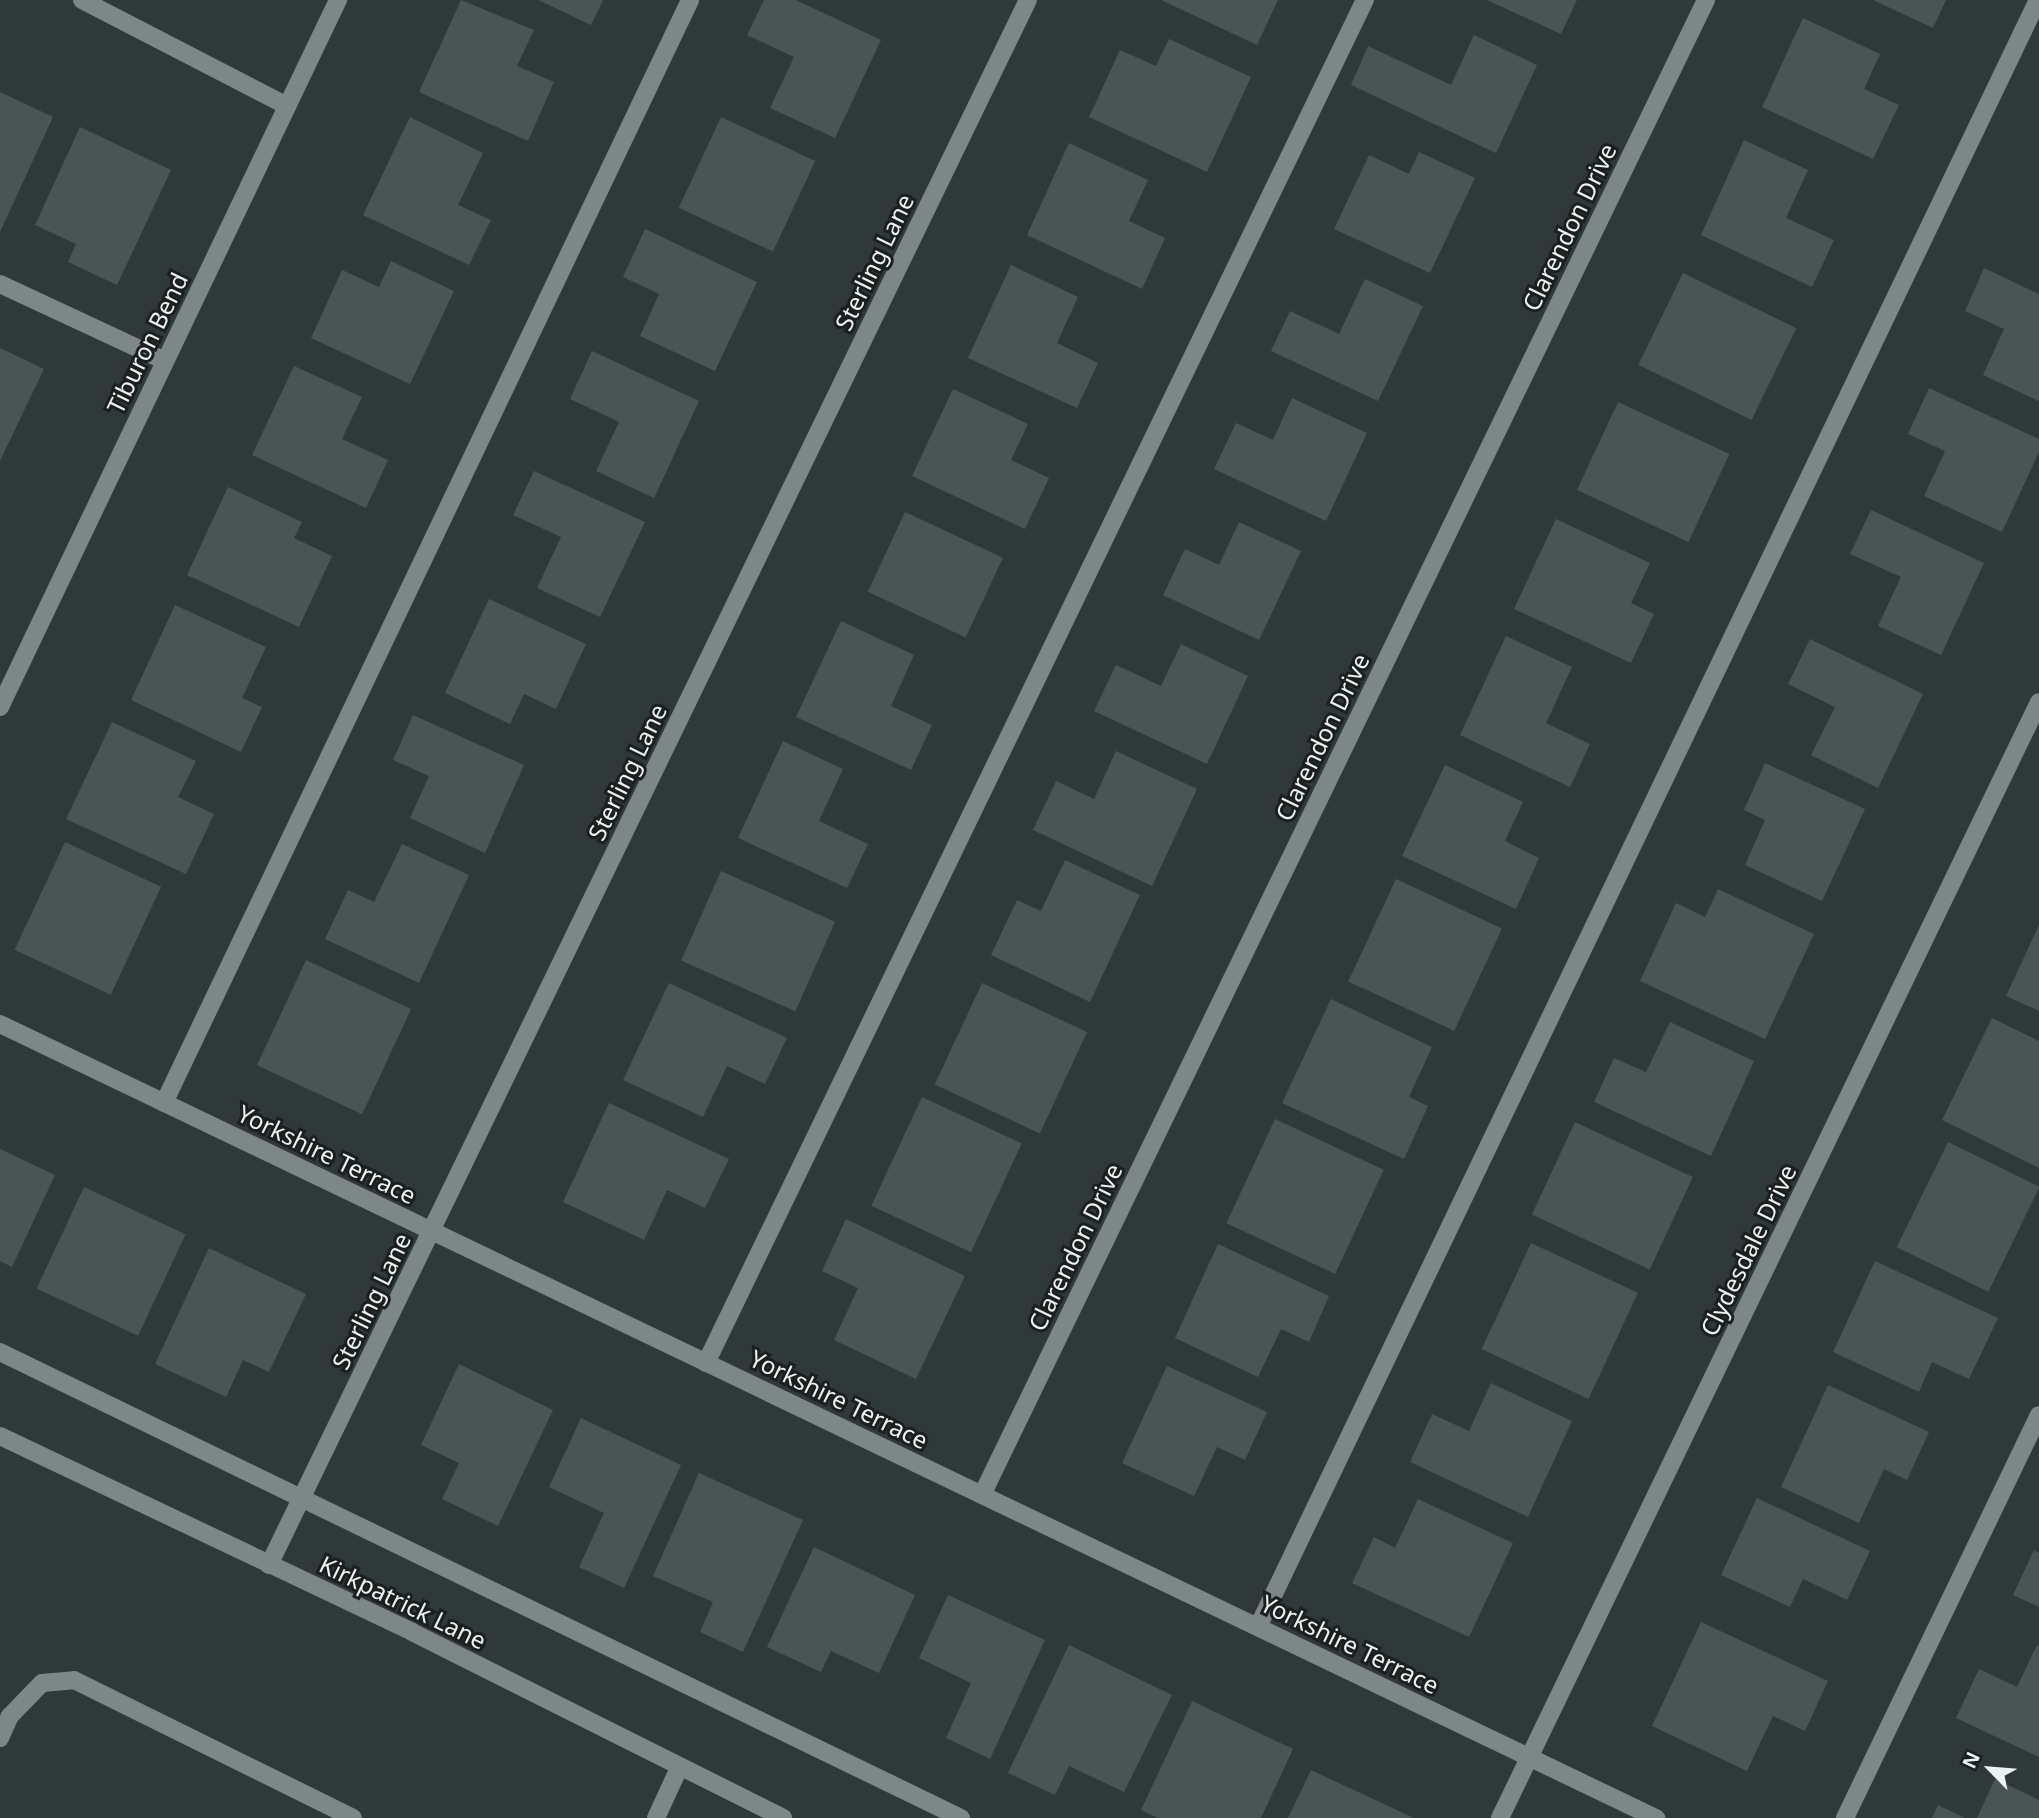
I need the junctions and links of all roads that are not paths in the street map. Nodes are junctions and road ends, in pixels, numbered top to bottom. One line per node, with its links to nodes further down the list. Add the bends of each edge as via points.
1 (82, 0): 8 (street)
2 (338, 0): 8 (street, Tiburon Bend)
3 (690, 0): 14 (street)
4 (1028, 0): 15 (street, Sterling Lane)
5 (1365, 0): 17 (street)
6 (1706, 0): 20 (street, Clarendon Drive)
7 (2038, 0): 23 (street)
8 (288, 106): 10 (street, Tiburon Bend)
9 (0, 284): 10 (street)
10 (165, 361): 12 (street, Tiburon Bend)
11 (2039, 702): 25 (street, Clydesdale Drive)
12 (0, 707)
13 (0, 1024): 14 (street, Yorkshire Terrace)
14 (164, 1103): 15 (street, Yorkshire Terrace)
15 (432, 1232): 17 (street, Yorkshire Terrace); 21 (street, Sterling Lane)
16 (0, 1352): 21 (street)
17 (706, 1363): 20 (street, Yorkshire Terrace)
18 (2039, 1415): 33 (street)
19 (0, 1436): 22 (street, Kirkpatrick Lane)
20 (982, 1495): 23 (street, Yorkshire Terrace)
21 (301, 1500): 22 (street, Sterling Lane); 30 (street)
22 (269, 1565): 26 (street, Kirkpatrick Lane)
23 (1258, 1627): 25 (street, Yorkshire Terrace)
24 (0, 1738): 27 (street, via 10,1716 42,1683 74,1680)
25 (1530, 1758): 31 (street, Clydesdale Drive); 32 (street, Yorkshire Terrace)
26 (679, 1768): 28 (street); 29 (street, Kirkpatrick Lane)
27 (353, 1818)
28 (656, 1818)
29 (783, 1818)
30 (961, 1818)
31 (1500, 1818)
32 (1656, 1818)
33 (1845, 1818)

